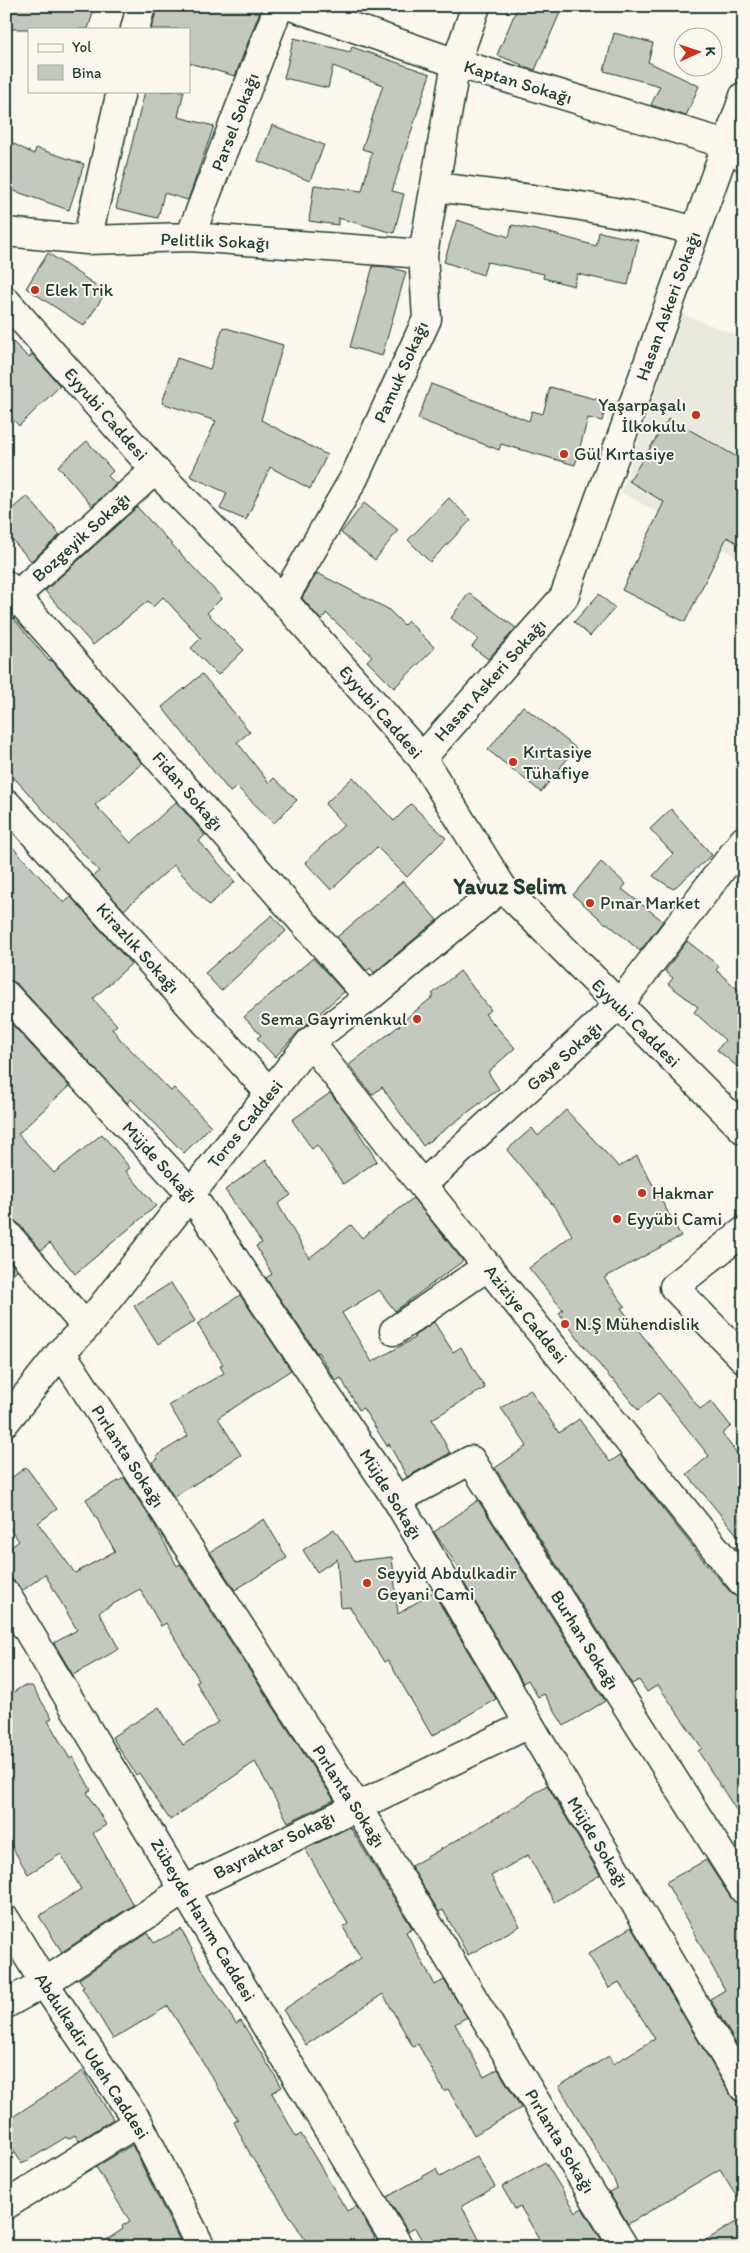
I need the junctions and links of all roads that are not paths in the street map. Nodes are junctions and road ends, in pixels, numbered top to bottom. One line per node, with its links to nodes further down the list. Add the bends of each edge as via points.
1 (141, 6): 5 (street)
2 (279, 6): 13 (street, Parsel Sokağı)
3 (291, 6): 6 (street, Kaptan Sokağı)
4 (476, 6): 6 (street, Pamuk Sokağı)
5 (136, 28)
6 (456, 63): 9 (street, Kaptan Sokağı); 10 (street, Pamuk Sokağı)
7 (121, 92): 14 (street)
8 (744, 96): 9 (street, Hasan Askeri Sokağı)
9 (735, 150): 11 (street, Hasan Askeri Sokağı)
10 (435, 187): 11 (street, via 596,208); 15 (street, Pamuk Sokağı)
11 (695, 231): 20 (street, Hasan Askeri Sokağı, via 564,597)
12 (6, 232): 14 (street, Pelitlik Sokağı)
13 (190, 237): 14 (street, Pelitlik Sokağı); 15 (street, Pelitlik Sokağı)
14 (87, 240)
15 (423, 254): 19 (street, Pamuk Sokağı, via 427,319 354,478)
16 (6, 301): 17 (street, Eyyubi Caddesi)
17 (155, 470): 18 (street, Bozgeyik Sokağı); 19 (street, Eyyubi Caddesi)
18 (10, 595): 25 (street, Fidan Sokağı)
19 (283, 600): 20 (street, Eyyubi Caddesi)
20 (422, 758): 23 (street, Eyyubi Caddesi)
21 (6, 803): 28 (street, Kirazlık Sokağı)
22 (744, 840): 26 (street, Gaye Sokağı)
23 (502, 888): 25 (street, Toros Caddesi); 26 (street, Eyyubi Caddesi)
24 (6, 995): 31 (street, Müjde Sokağı)
25 (370, 997): 27 (street, Toros Caddesi)
26 (618, 1006): 29 (street, Eyyubi Caddesi); 30 (street, Gaye Sokağı)
27 (310, 1042): 28 (street, Toros Caddesi); 30 (street, Aziziye Caddesi)
28 (270, 1093): 31 (street, Toros Caddesi)
29 (743, 1128)
30 (422, 1185): 34 (street, Aziziye Caddesi)
31 (190, 1193): 35 (street, Toros Caddesi); 40 (street, Müjde Sokağı)
32 (744, 1231): 38 (street, via 674,1286)
33 (6, 1233): 35 (street)
34 (488, 1266): 36 (street); 41 (street, Aziziye Caddesi)
35 (86, 1327): 37 (street, Toros Caddesi)
36 (394, 1331)
37 (61, 1352): 39 (street, Toros Caddesi); 44 (street, Pırlanta Sokağı)
38 (744, 1359)
39 (6, 1421)
40 (397, 1500): 43 (street, Müjde Sokağı); 46 (street, Burhan Sokağı, via 471,1460)
41 (744, 1584)
42 (6, 1594): 45 (street, Zübeyde Hanım Caddesi)
43 (529, 1724): 44 (street, Bayraktar Sokağı); 50 (street, Müjde Sokağı)
44 (356, 1805): 45 (street, Bayraktar Sokağı); 55 (street, Pırlanta Sokağı)
45 (184, 1890): 48 (street, Bayraktar Sokağı); 54 (street, Zübeyde Hanım Caddesi)
46 (744, 1890)
47 (6, 1920): 48 (street, Abdulkadir Udeh Caddesi)
48 (44, 1982): 49 (street, Bayraktar Sokağı); 51 (street, Abdulkadir Udeh Caddesi)
49 (6, 2004)
50 (744, 2088)
51 (138, 2122): 52 (street); 53 (street, Abdulkadir Udeh Caddesi)
52 (6, 2205)
53 (201, 2247)
54 (399, 2247)
55 (624, 2247)

